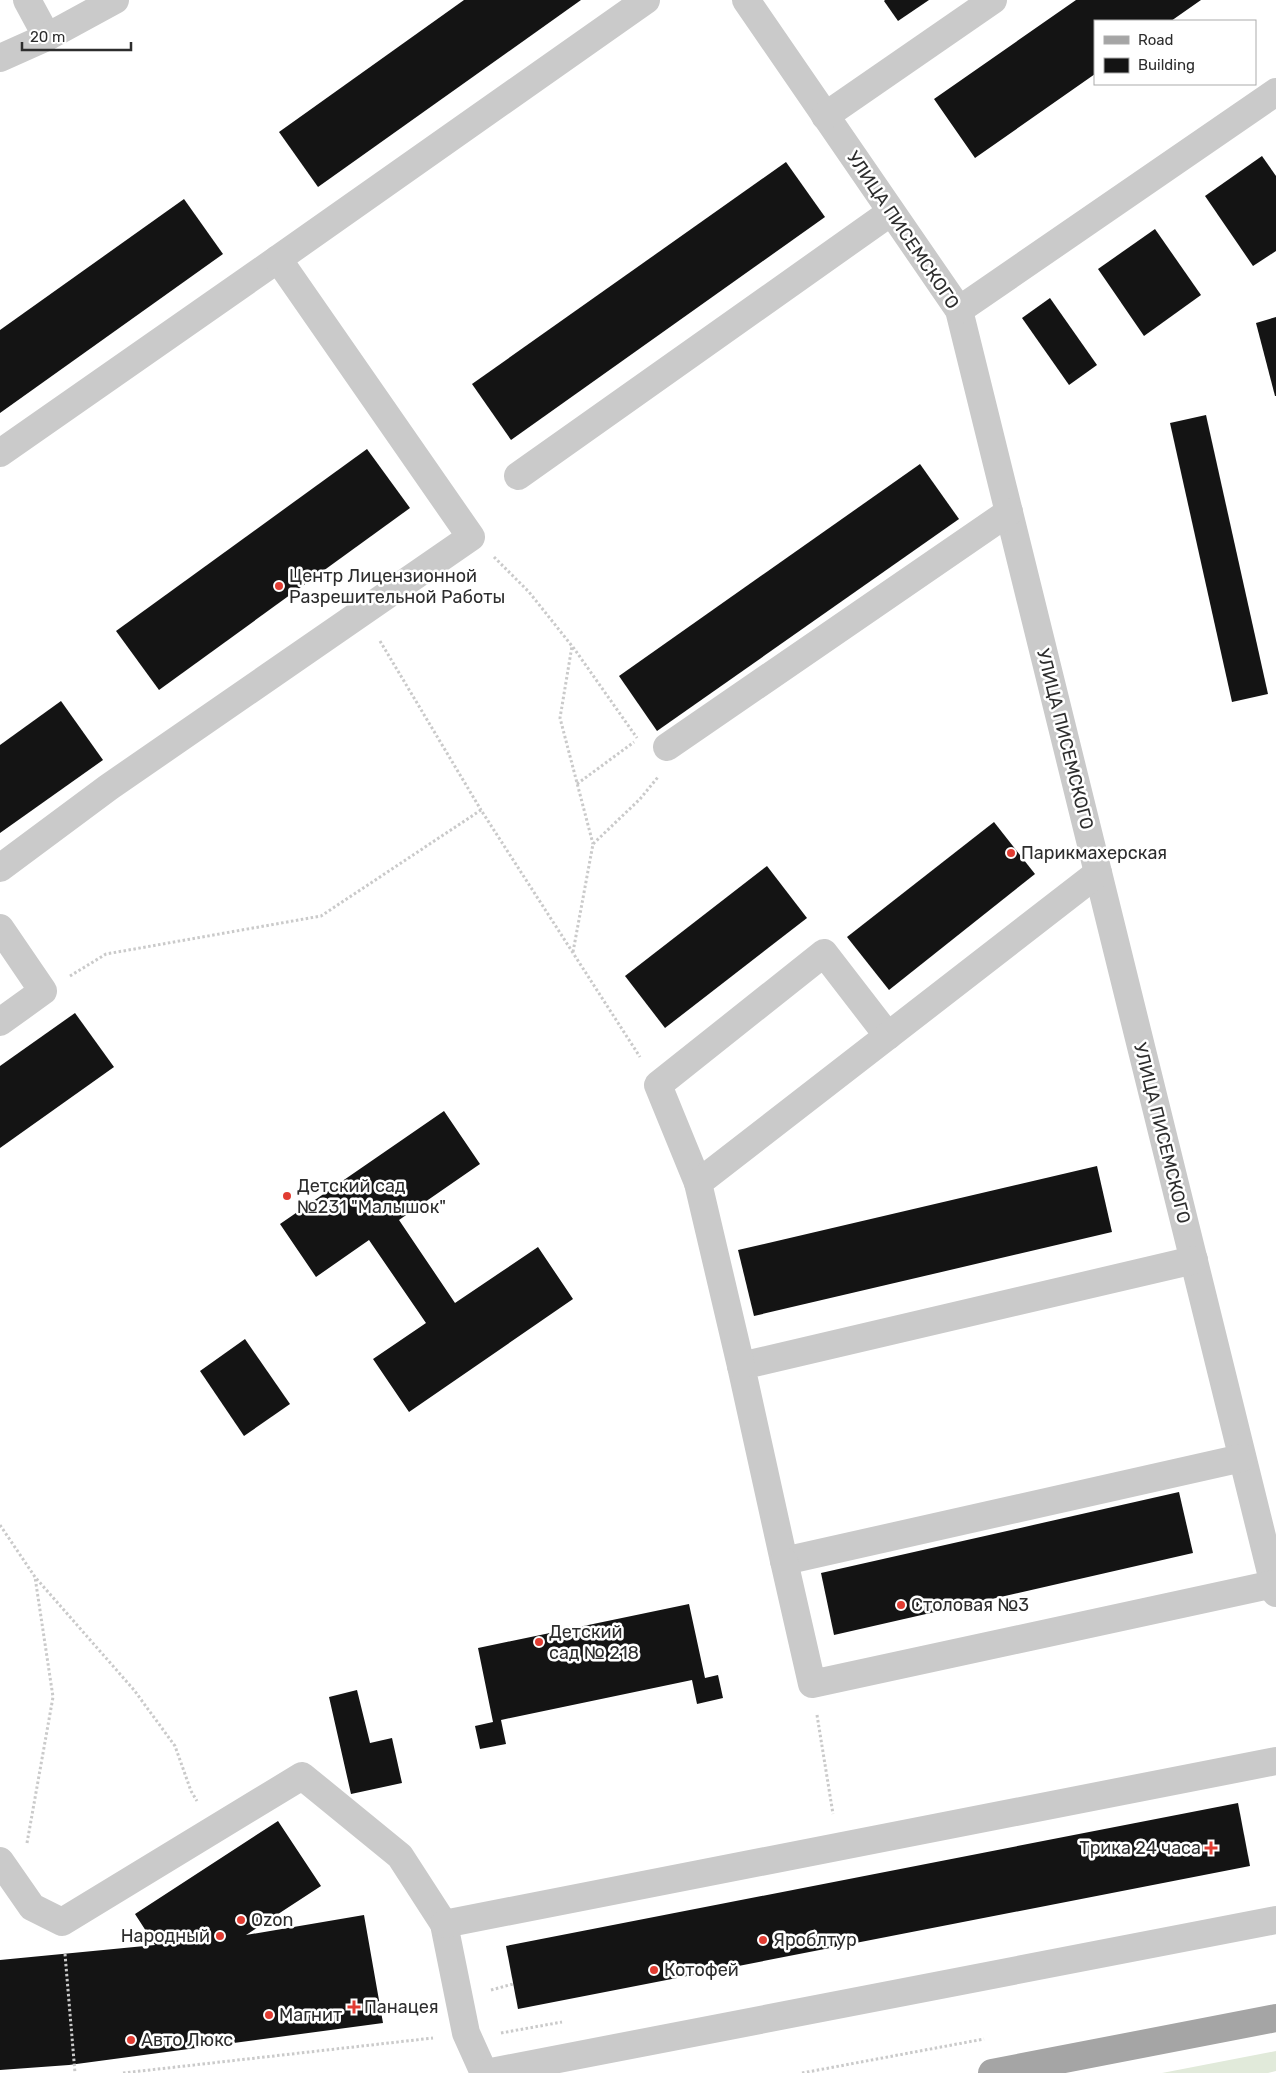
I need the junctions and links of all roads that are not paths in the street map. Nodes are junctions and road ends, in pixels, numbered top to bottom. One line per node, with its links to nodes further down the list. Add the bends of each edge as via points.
1 (27, 0): 6 (street)
2 (115, 0): 6 (street)
3 (646, 0): 11 (street)
4 (746, 0): 9 (street, УЛИЦА ПИСЕМСКОГО)
5 (993, 0): 9 (street)
6 (47, 37): 7 (street)
7 (0, 58)
8 (1276, 92): 12 (street)
9 (825, 116): 10 (street, УЛИЦА ПИСЕМСКОГО)
10 (891, 212): 12 (street, УЛИЦА ПИСЕМСКОГО); 14 (street)
11 (278, 259): 13 (street); 17 (street, via 471,537 109,787)
12 (959, 310): 15 (street, УЛИЦА ПИСЕМСКОГО)
13 (0, 453)
14 (518, 476)
15 (1009, 512): 16 (street); 18 (street, УЛИЦА ПИСЕМСКОГО)
16 (667, 747)
17 (0, 868)
18 (1098, 873): 21 (street); 23 (street, УЛИЦА ПИСЕМСКОГО)
19 (0, 928): 20 (street, via 44,991)
20 (0, 1022)
21 (888, 1036): 22 (street); 22 (street, via 824,953 658,1085)
22 (698, 1183): 24 (street)
23 (1194, 1260): 24 (street); 25 (street, УЛИЦА ПИСЕМСКОГО)
24 (742, 1366): 26 (street)
25 (1242, 1458): 26 (street); 27 (street, УЛИЦА ПИСЕМСКОГО)
26 (784, 1561): 27 (street, via 812,1684)
27 (1275, 1588)
28 (1276, 1761): 31 (street)
29 (0, 1861): 31 (street, via 32,1907 62,1922 302,1776 400,1856)
30 (1276, 1920): 33 (street)
31 (444, 1924): 33 (street, via 466,2033)
32 (1276, 2018): 34 (main road)
33 (485, 2073)
34 (992, 2073)

